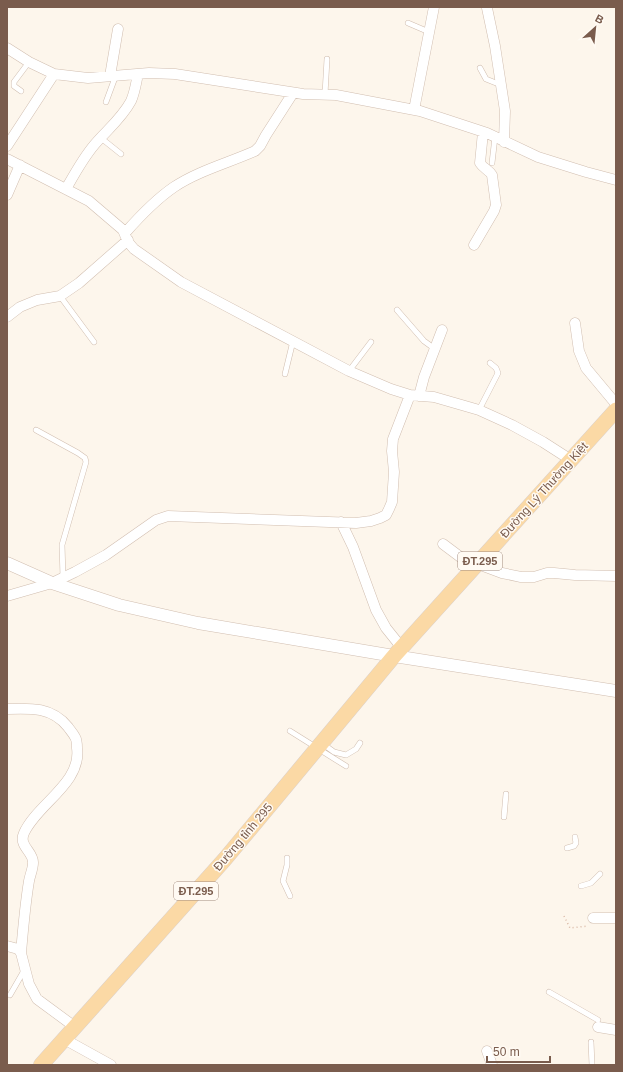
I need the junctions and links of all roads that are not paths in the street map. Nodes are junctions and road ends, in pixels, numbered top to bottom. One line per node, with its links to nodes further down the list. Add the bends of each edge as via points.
1 (434, 7): 5 (street)
2 (487, 8): 13 (street)
3 (408, 23): 5 (lane)
4 (118, 29): 12 (street)
5 (430, 32): 18 (street)
6 (7, 48): 8 (street)
7 (327, 59): 16 (lane)
8 (29, 62): 10 (street); 14 (lane, via 14,82 14,86)
9 (480, 68): 13 (lane, via 486,79)
10 (54, 74): 12 (street, via 88,78); 23 (street)
11 (138, 74): 12 (street); 15 (street, via 175,74); 21 (street, via 131,101)
12 (113, 76): 17 (lane)
13 (500, 85): 22 (street, via 505,111)
14 (21, 91)
15 (293, 93): 16 (street); 31 (street, via 255,151 174,187 146,210)
16 (325, 94): 18 (street)
17 (106, 102)
18 (414, 110): 19 (street)
19 (483, 132): 20 (street); 32 (street, via 480,163 492,175 496,204)
20 (495, 137): 22 (street); 26 (lane)
21 (101, 138): 24 (lane); 29 (street, via 84,158)
22 (504, 142): 28 (street, via 538,157)
23 (7, 146)
24 (121, 154)
25 (7, 159): 27 (street)
26 (492, 163)
27 (20, 165): 29 (street); 30 (street)
28 (616, 180)
29 (66, 189): 31 (street, via 89,201 123,230)
30 (7, 195)
31 (126, 237): 33 (street, via 79,283); 38 (street, via 134,249 180,282)
32 (474, 245)
33 (60, 296): 35 (street, via 37,300 20,307); 39 (lane)
34 (397, 310): 41 (lane)
35 (7, 317)
36 (576, 323): 46 (street, via 578,351 586,368)
37 (442, 330): 41 (street)
38 (293, 341): 43 (street); 44 (lane)
39 (94, 342)
40 (371, 342): 43 (lane)
41 (435, 349): 45 (street)
42 (490, 363): 47 (lane, via 498,373)
43 (349, 371): 45 (street)
44 (286, 374)
45 (414, 396): 47 (street, via 434,397); 51 (street, via 393,439 394,472 390,509 386,515 371,521)
46 (616, 404)
47 (479, 410): 50 (street, via 543,442)
48 (616, 410): 50 (main road, Đường Lý Thường Kiệt / ĐT.295)
49 (36, 430): 56 (lane, via 78,453 86,462 62,545)
50 (570, 460): 54 (main road, Đường Lý Thường Kiệt / ĐT.295)
51 (341, 522): 56 (street, via 168,516 156,520 106,555); 58 (street, via 376,610)
52 (443, 544): 54 (street, via 471,565)
53 (7, 563): 56 (street)
54 (477, 565): 55 (street, via 522,577 547,573); 58 (main road, Đường Lý Thường Kiệt / ĐT.295)
55 (616, 576)
56 (57, 580): 57 (street); 58 (street, via 119,605 165,616 227,629)
57 (7, 596)
58 (398, 652): 59 (street); 61 (main road, Đường Lý Thường Kiệt / ĐT.295)
59 (616, 691)
60 (7, 710): 77 (street, via 30,708 50,712 63,721 76,737 78,756 71,776 23,834 24,847 33,858 33,864)
61 (346, 714): 64 (main road, Đường tỉnh 295 / ĐT.295)
62 (290, 731): 64 (lane)
63 (360, 743): 64 (lane, via 346,755)
64 (320, 746): 65 (lane); 82 (main road, Đường tỉnh 295 / ĐT.295, via 225,859)
65 (346, 766)
66 (506, 794): 67 (lane)
67 (504, 817)
68 (575, 837): 69 (lane, via 574,846)
69 (567, 848)
70 (287, 858): 73 (lane, via 283,881)
71 (600, 874): 72 (lane, via 591,883)
72 (582, 886)
73 (290, 896)
74 (616, 918): 75 (street)
75 (592, 922)
76 (7, 946): 77 (street, via 18,949)
77 (21, 954): 78 (street)
78 (25, 969): 80 (lane); 82 (street, via 37,999)
79 (549, 992): 81 (lane)
80 (10, 995)
81 (598, 1023): 83 (street)
82 (75, 1027): 84 (main road, Đường tỉnh 295 / ĐT.295)
83 (616, 1030)
84 (64, 1039): 87 (main road, Đường tỉnh 295 / ĐT.295); 88 (street)
85 (591, 1042): 90 (lane)
86 (487, 1051): 89 (street)
87 (41, 1065)
88 (111, 1065)
89 (492, 1065)
90 (592, 1065)

